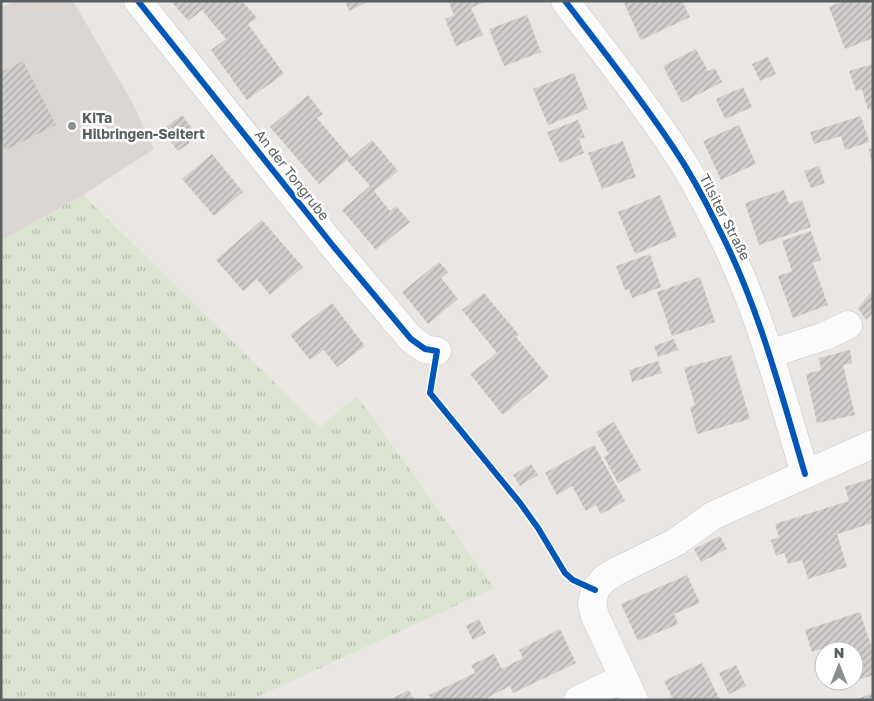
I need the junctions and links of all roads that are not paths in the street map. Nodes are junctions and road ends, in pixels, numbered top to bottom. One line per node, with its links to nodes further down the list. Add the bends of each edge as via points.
1 (138, 1): 4 (street, An der Tongrube, via 411,339 425,349)
2 (565, 1): 5 (street, Tilsiter Straße, via 674,148 719,227 746,288)
3 (848, 325): 5 (street)
4 (437, 351)
5 (769, 354): 7 (street, Tilsiter Straße)
6 (873, 444): 7 (street)
7 (805, 474): 8 (street, via 714,515 676,542 604,579 595,590 592,604)
8 (629, 689): 9 (street)
9 (578, 700)

